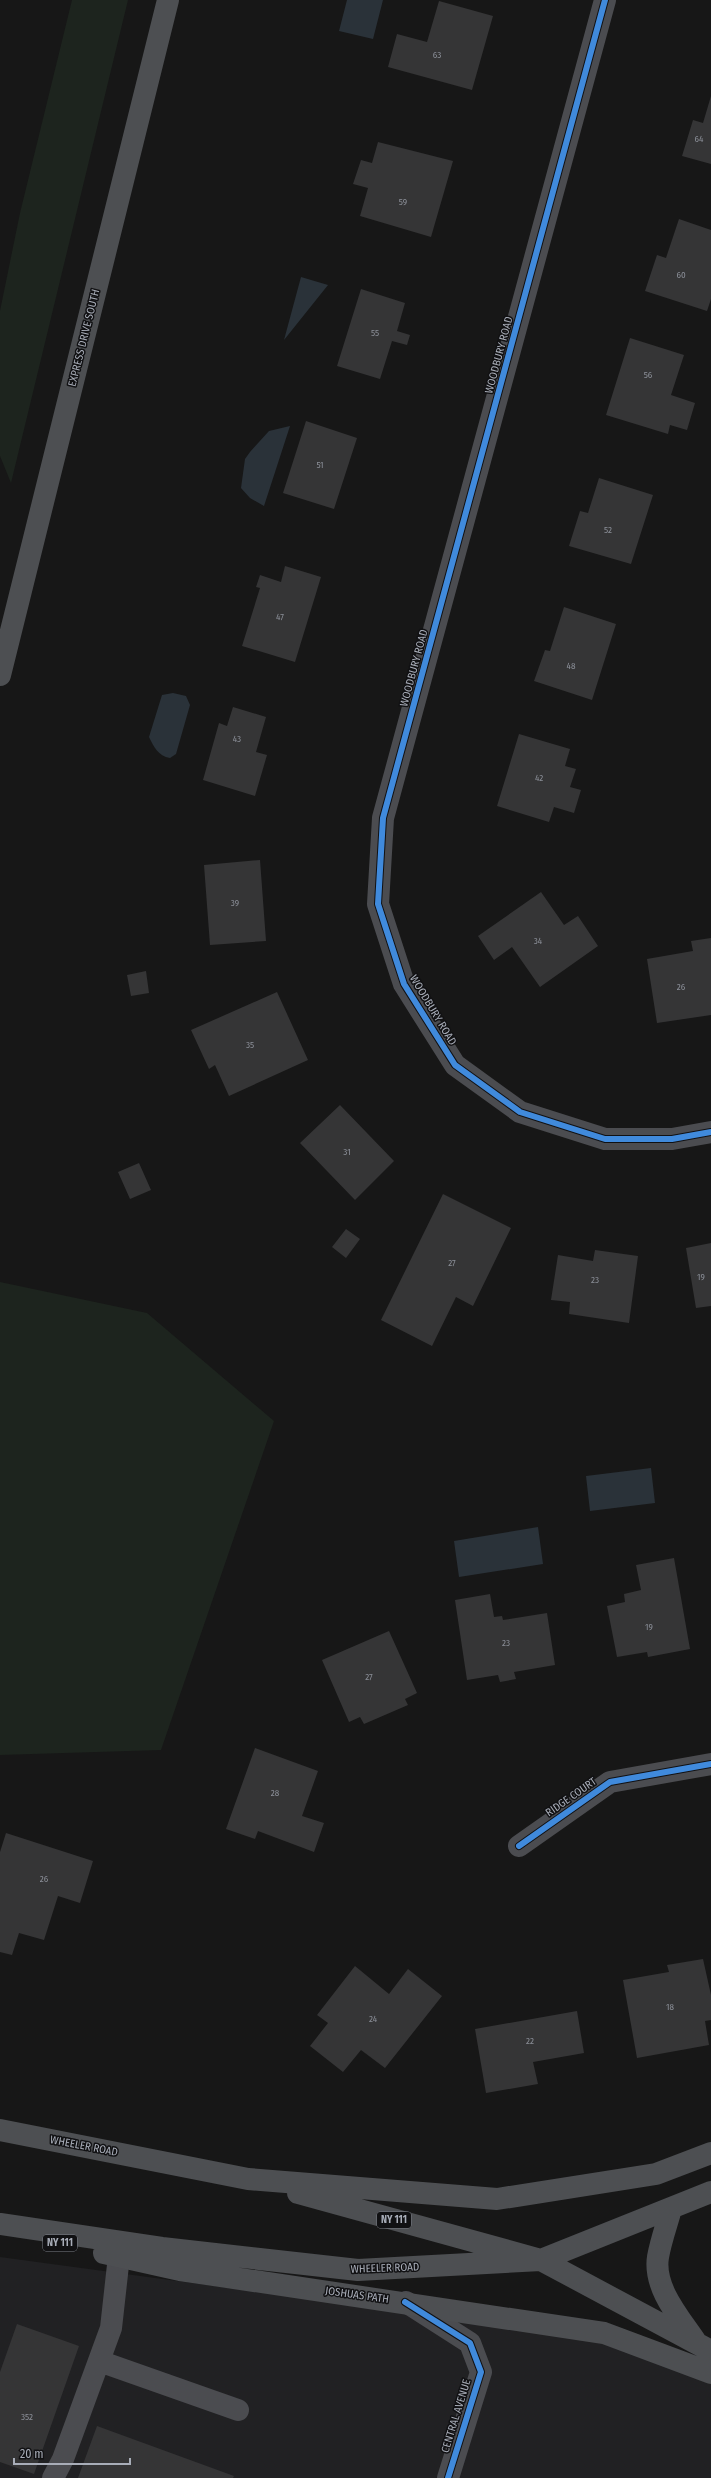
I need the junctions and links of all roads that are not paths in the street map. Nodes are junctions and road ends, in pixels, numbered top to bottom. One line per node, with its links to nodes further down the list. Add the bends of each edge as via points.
1 (168, 0): 3 (main road, EXPRESS DRIVE SOUTH)
2 (605, 0): 4 (street, WOODBURY ROAD, via 383,818 378,904 404,984 455,1065 520,1112 605,1139 672,1139)
3 (0, 675)
4 (711, 1132)
5 (711, 1764): 6 (street, RIDGE COURT, via 610,1782)
6 (519, 1846)
7 (0, 2130): 9 (main road, WHEELER ROAD / NY 111)
8 (711, 2153): 9 (main road, WHEELER ROAD, via 656,2174 497,2199)
9 (248, 2179): 15 (main road, NY 111)
10 (711, 2192): 11 (main road, WHEELER ROAD)
11 (671, 2209): 15 (main road, WHEELER ROAD); 17 (main road, via 658,2258 659,2277 664,2292)
12 (0, 2224): 15 (main road, WHEELER ROAD, via 162,2248 358,2270)
13 (0, 2230): 14 (main road, JOSHUAS PATH / NY 111)
14 (119, 2256): 16 (main road, JOSHUAS PATH / NY 111, via 180,2270); 18 (street, via 111,2328)
15 (541, 2260): 17 (main road, NY 111)
16 (405, 2302): 19 (main road, JOSHUAS PATH / NY 111, via 604,2333); 22 (street, CENTRAL AVENUE, via 470,2343 481,2372)
17 (704, 2347)
18 (99, 2361): 20 (street); 21 (street, via 63,2459)
19 (711, 2373)
20 (238, 2410)
21 (53, 2478)
22 (448, 2478)

